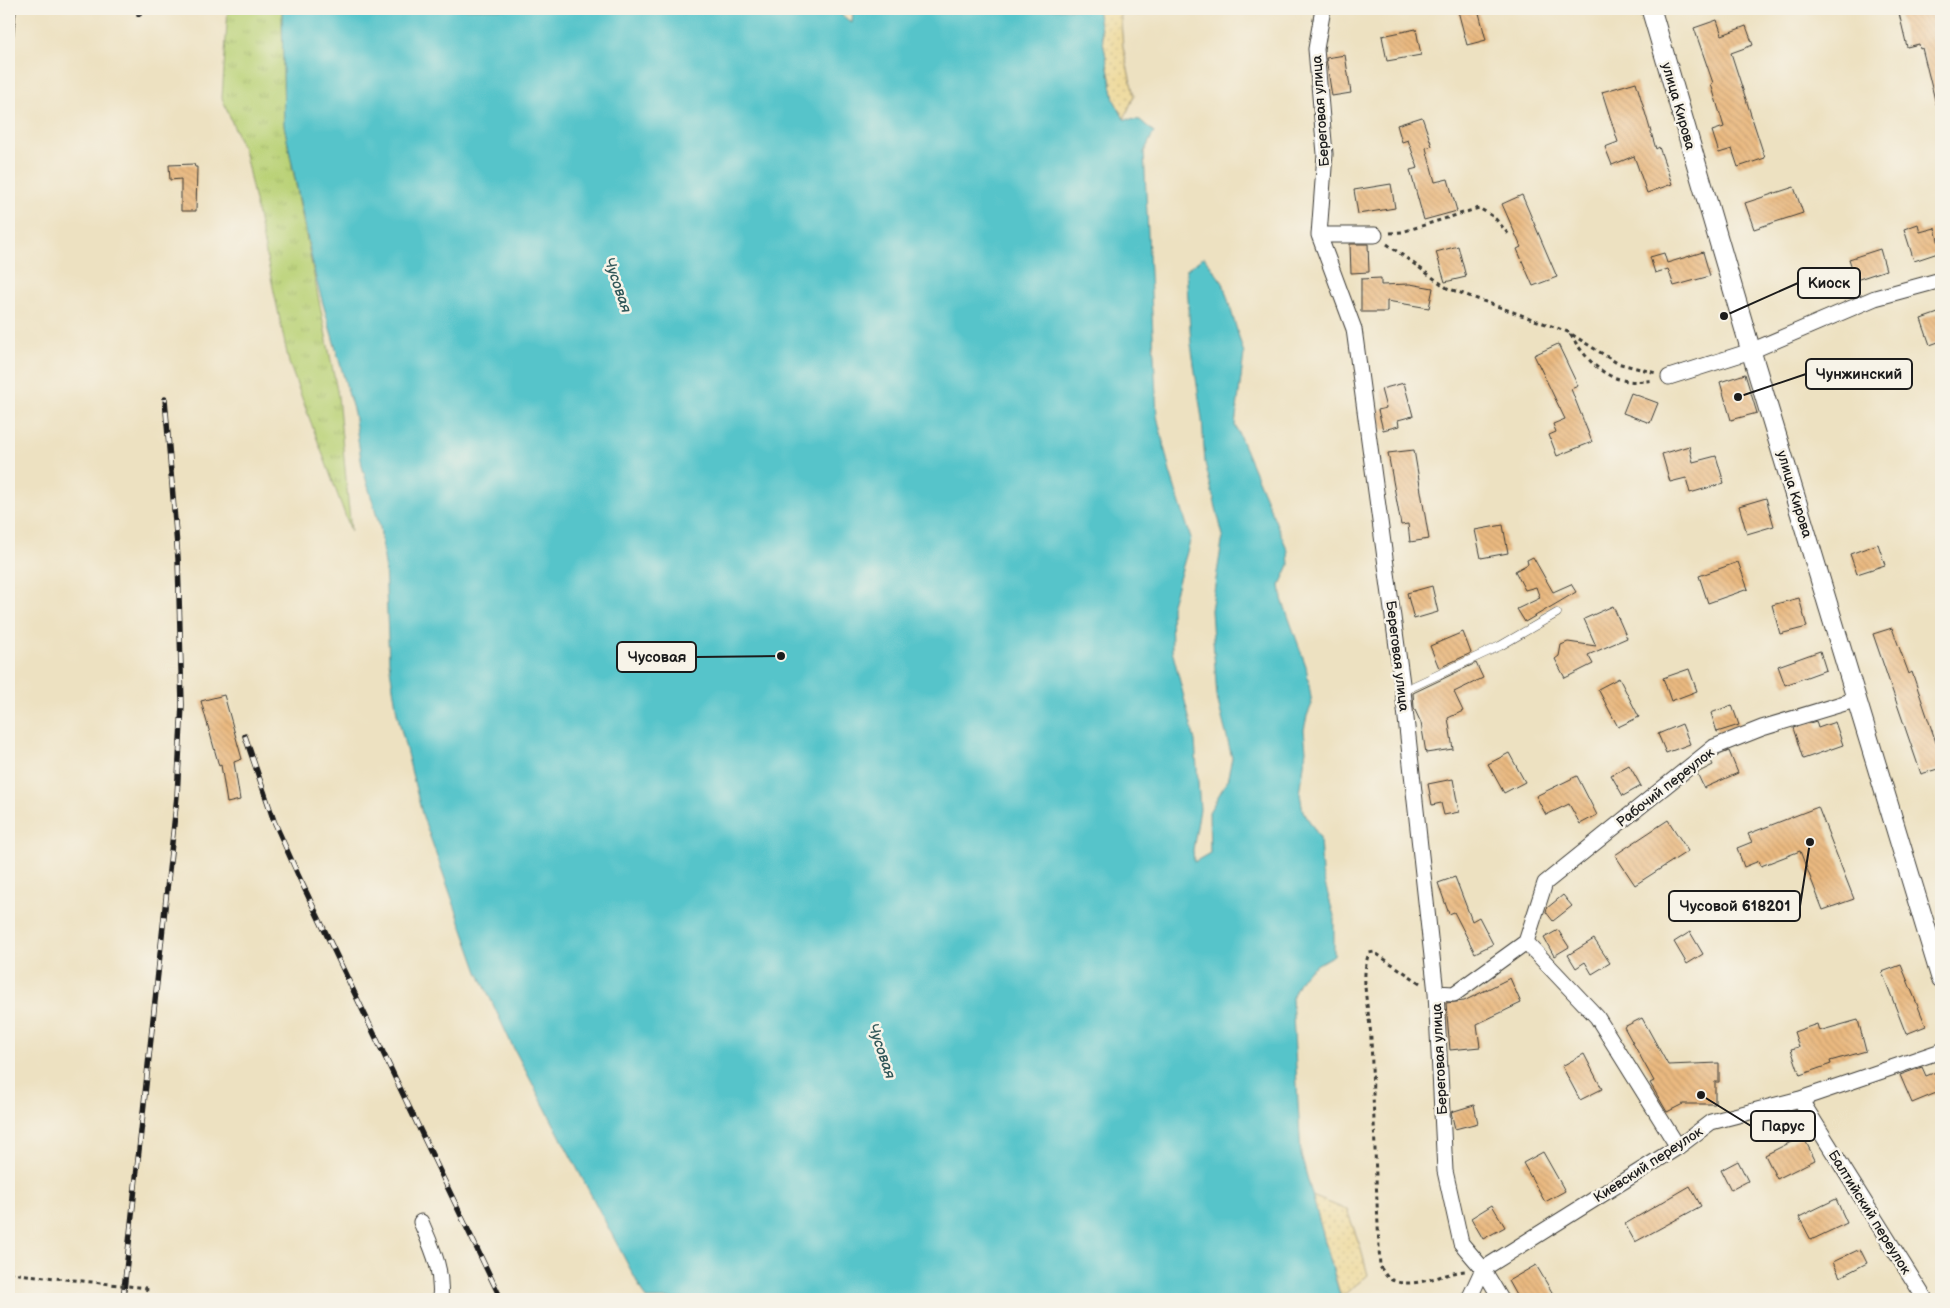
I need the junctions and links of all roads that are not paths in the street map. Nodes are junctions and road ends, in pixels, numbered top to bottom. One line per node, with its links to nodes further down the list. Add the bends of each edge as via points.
1 (1324, 9): 4 (street, Береговая улица, via 1316,49 1325,154)
2 (1651, 9): 6 (street, улица Кирова)
3 (1374, 235): 4 (street)
4 (1318, 236): 9 (street, Береговая улица, via 1354,329)
5 (1941, 280): 6 (street, via 1875,298)
6 (1751, 351): 7 (street); 10 (street, улица Кирова)
7 (1669, 377)
8 (1557, 613): 9 (lane, via 1500,646)
9 (1403, 691): 13 (street, Береговая улица)
10 (1858, 699): 11 (street, Рабочий переулок, via 1762,728 1714,747 1545,883); 12 (street, улица Кирова)
11 (1526, 942): 13 (street, via 1454,994); 16 (street, via 1597,1017)
12 (1941, 978)
13 (1436, 993): 18 (street, Береговая улица, via 1444,1171 1461,1243)
14 (1941, 1051): 15 (street, Киевский переулок)
15 (1800, 1099): 16 (street, Киевский переулок, via 1710,1122); 22 (street, Балтийский переулок)
16 (1678, 1147): 18 (street, Киевский переулок)
17 (421, 1222): 19 (street, via 437,1258)
18 (1483, 1269): 20 (street); 21 (street, Береговая улица)
19 (440, 1299)
20 (1469, 1299)
21 (1501, 1299)
22 (1925, 1299)

